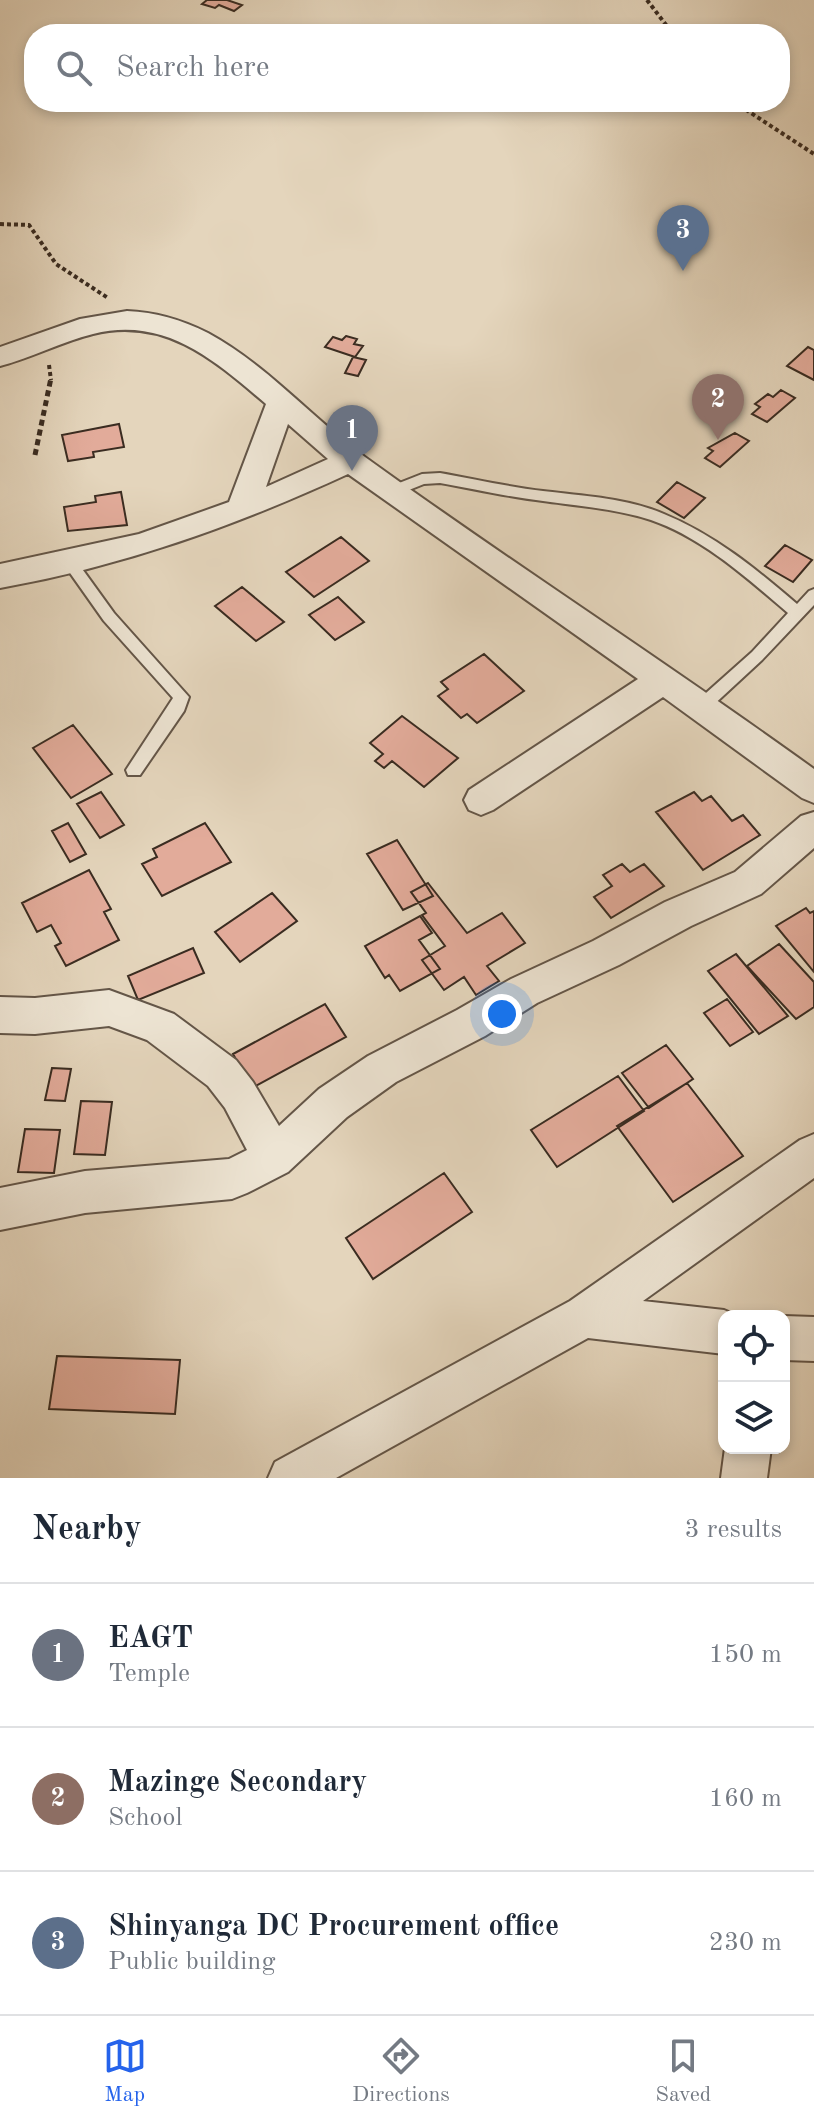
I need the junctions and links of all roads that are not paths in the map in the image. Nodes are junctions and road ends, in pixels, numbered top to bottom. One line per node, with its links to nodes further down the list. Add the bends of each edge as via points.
1 (0, 357): 2 (street, via 94,326 145,320 210,346)
2 (280, 404): 3 (street); 5 (street)
3 (351, 461): 4 (street); 5 (street)
4 (394, 491): 9 (lane, via 440,478 640,511 702,539); 10 (street)
5 (242, 507): 6 (street, via 141,545)
6 (70, 563): 7 (street); 12 (lane, via 109,617 181,697)
7 (0, 576)
8 (814, 595): 9 (lane)
9 (798, 613): 11 (lane)
10 (664, 679): 11 (street); 14 (street)
11 (703, 705): 13 (street)
12 (134, 770)
13 (814, 788)
14 (481, 800)
15 (814, 827): 18 (street, via 748,883 524,991 382,1069 333,1103)
16 (0, 1015): 18 (street, via 109,1008 160,1027 222,1073)
17 (814, 1154): 20 (street)
18 (274, 1158): 19 (street, via 232,1179 85,1192)
19 (0, 1209)
20 (585, 1316): 21 (street); 25 (street)
21 (718, 1331)
22 (790, 1338): 23 (street)
23 (814, 1339)
24 (747, 1454): 26 (street)
25 (291, 1478)
26 (744, 1478)

